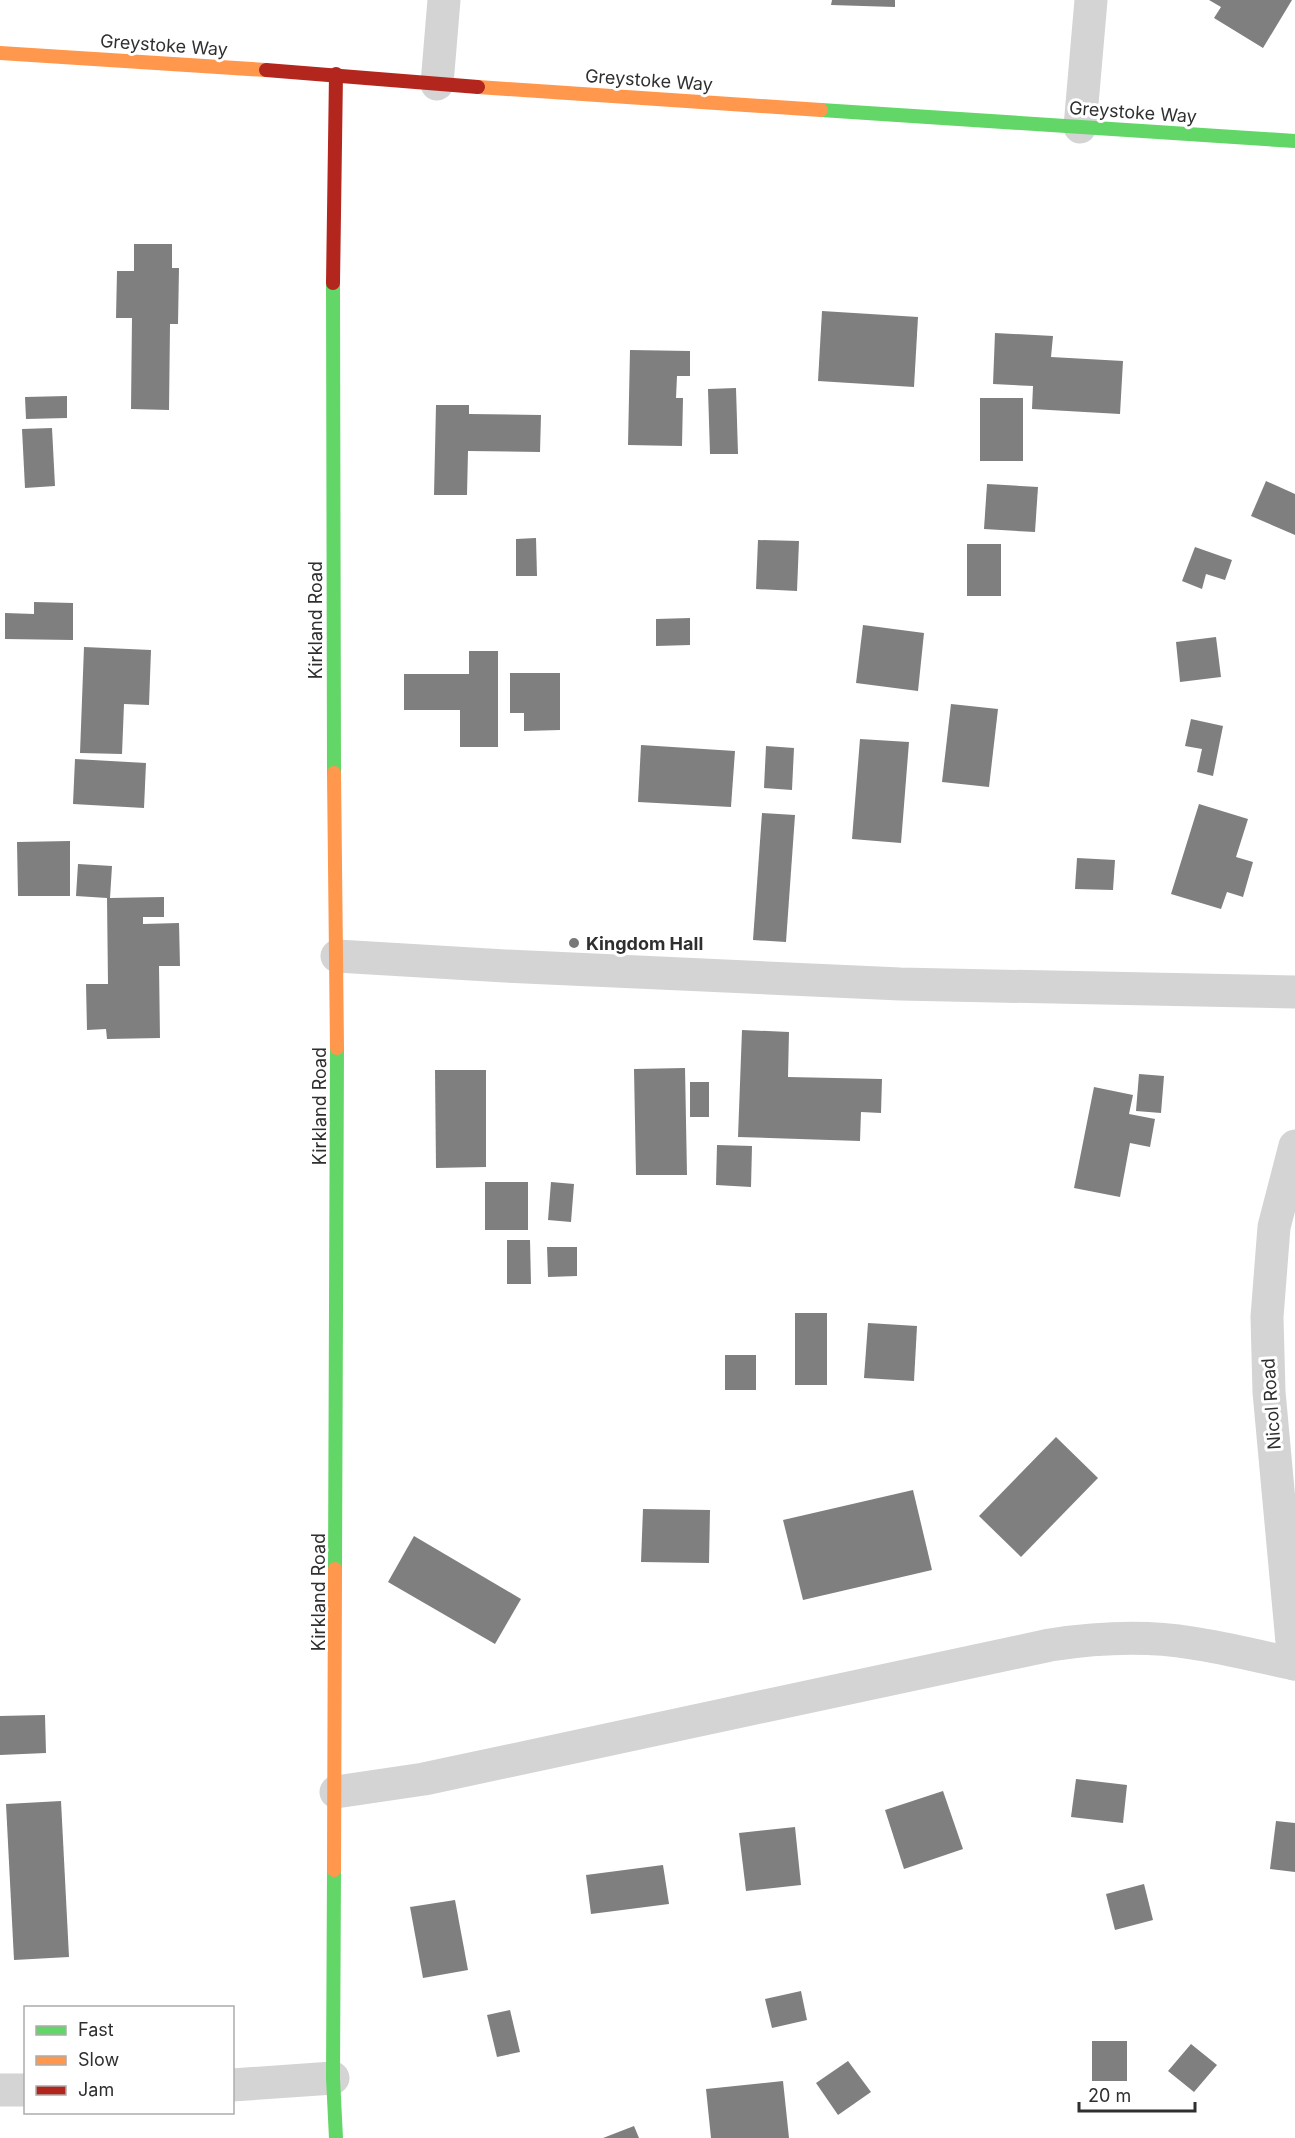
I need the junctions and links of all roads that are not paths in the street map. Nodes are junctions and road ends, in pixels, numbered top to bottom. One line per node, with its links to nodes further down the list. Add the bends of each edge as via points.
1 (444, 0): 5 (street)
2 (1091, 0): 6 (street)
3 (0, 53): 4 (street, Greystoke Way)
4 (336, 74): 5 (street, Greystoke Way); 8 (street, Kirkland Road, via 331,322)
5 (437, 84): 6 (street, Greystoke Way)
6 (1080, 127): 7 (street, Greystoke Way)
7 (1295, 141)
8 (337, 956): 9 (street, via 900,984); 12 (street, Kirkland Road)
9 (1295, 992)
10 (1295, 1146): 11 (street, Nicol Road, via 1274,1227 1267,1317 1269,1392)
11 (1295, 1664): 12 (street, via 1191,1642 1092,1639 424,1779)
12 (336, 1792): 13 (street, Kirkland Road)
13 (333, 2078): 14 (street); 17 (street, Kirkland Road)
14 (234, 2085)
15 (0, 2090): 16 (street)
16 (24, 2090)
17 (336, 2138)

